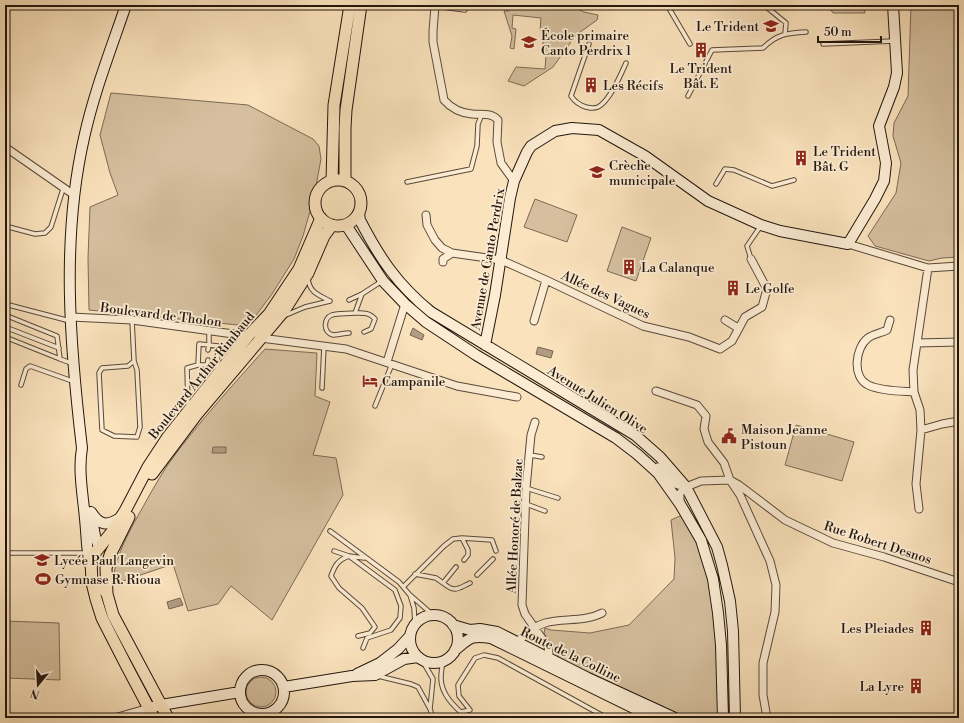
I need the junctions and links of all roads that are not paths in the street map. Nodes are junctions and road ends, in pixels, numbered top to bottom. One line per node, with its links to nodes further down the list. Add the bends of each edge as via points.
1 (126, 5): 26 (main road, via 91,111)
2 (350, 5): 20 (main road, via 334,105)
3 (361, 5): 21 (main road, via 346,110)
4 (667, 5): 13 (lane)
5 (764, 5): 10 (lane, via 786,23)
6 (893, 5): 11 (main road)
7 (432, 6): 8 (lane); 17 (street, via 433,42 444,100 461,112)
8 (465, 10)
9 (806, 32): 10 (lane)
10 (785, 34): 16 (lane, via 763,48 712,50)
11 (896, 40): 14 (lane); 34 (main road, via 897,73 879,126 886,162 884,181)
12 (589, 44): 15 (lane, via 571,96 582,105 593,108 600,106 615,88)
13 (690, 44)
14 (823, 44)
15 (626, 63)
16 (688, 96)
17 (482, 113): 22 (street, via 495,116 498,120 497,142 501,163); 23 (lane, via 471,169)
18 (5, 147): 25 (street)
19 (794, 180): 24 (lane, via 772,186 734,170 725,169)
20 (332, 181): 21 (main road); 29 (main road, via 322,187 316,197 316,208)
21 (345, 181): 27 (main road, via 356,189 361,201)
22 (514, 181): 32 (main road, Avenue de Canto Perdrix, via 531,146 555,131 572,128 599,130 645,156 708,200); 37 (main road, Avenue de Canto Perdrix)
23 (406, 182)
24 (716, 184)
25 (63, 189): 26 (street); 33 (lane, via 50,227 45,232 35,234)
26 (74, 195): 50 (main road, via 71,230)
27 (359, 214): 31 (main road, via 354,221); 68 (main road, Avenue Julien Olive, via 383,262 400,284 431,312)
28 (426, 214): 35 (street, Allée des Vagues, via 427,225 435,240 442,248)
29 (321, 218): 30 (main road); 62 (main road, Boulevard Arthur Rimbaud, via 299,269 269,314)
30 (332, 225): 31 (main road); 41 (main road, Boulevard Arthur Rimbaud, via 324,236)
31 (346, 225): 43 (main road, Avenue Julien Olive)
32 (761, 225): 34 (main road, Avenue de Canto Perdrix); 36 (lane, via 747,246)
33 (5, 226)
34 (848, 244): 40 (street)
35 (452, 253): 37 (street, Allée des Vagues); 38 (street, via 443,259)
36 (751, 259): 58 (street, Allée des Vagues, via 767,289 762,308 745,317)
37 (501, 260): 42 (street, Allée des Vagues); 68 (main road, Avenue de Canto Perdrix)
38 (443, 262)
39 (959, 266): 40 (street)
40 (928, 268): 66 (street)
41 (308, 273): 51 (main road, Boulevard Arthur Rimbaud); 51 (lane, via 309,286 316,294 330,301 304,307)
42 (546, 280): 55 (street, Allée des Vagues); 58 (street, Allée des Vagues, via 643,326 689,337 720,349 732,341)
43 (383, 281): 44 (lane); 47 (main road, Avenue Julien Olive)
44 (362, 294): 45 (lane); 48 (lane)
45 (349, 300)
46 (5, 304): 50 (lane)
47 (405, 304): 56 (main road, Avenue Julien Olive); 75 (street)
48 (355, 313): 60 (lane, via 366,313 375,319 371,329); 61 (lane, via 331,315 325,323 332,335)
49 (5, 315): 70 (lane, via 57,336)
50 (71, 319): 52 (street, Boulevard de Tholon); 76 (main road)
51 (278, 319): 64 (main road, Boulevard Arthur Rimbaud)
52 (132, 320): 59 (street, Boulevard de Tholon); 73 (lane)
53 (725, 320): 58 (street)
54 (890, 320): 83 (street, via 888,330 868,338 860,350 859,376 863,382 873,386)
55 (534, 321)
56 (426, 322): 68 (main road, Avenue Julien Olive, via 476,345); 90 (main road, Avenue Julien Olive)
57 (5, 326): 70 (lane)
58 (738, 328)
59 (210, 332): 62 (street, Boulevard de Tholon); 67 (lane)
60 (364, 332)
61 (349, 333)
62 (248, 336): 86 (main road, Boulevard Arthur Rimbaud)
63 (5, 337): 72 (lane)
64 (261, 338): 69 (street); 107 (main road, Boulevard Arthur Rimbaud, via 155,469)
65 (959, 342): 66 (street)
66 (917, 343): 83 (street, via 913,370)
67 (208, 345): 71 (lane); 77 (lane, via 199,344); 78 (lane, via 218,346 218,353 217,366)
68 (485, 345): 95 (main road, Avenue Julien Olive, via 635,435 660,457)
69 (324, 346): 75 (street, via 346,349); 81 (lane)
70 (59, 348): 72 (lane)
71 (208, 350)
72 (60, 359): 76 (lane)
73 (134, 360): 73 (lane, via 128,366 102,368 99,373 102,430 114,436 137,437 140,426 137,370)
74 (208, 360): 78 (lane)
75 (389, 363): 84 (street, via 457,386); 85 (lane)
76 (74, 365): 79 (main road)
77 (198, 365): 78 (lane); 86 (lane, via 188,368)
78 (207, 365)
79 (76, 382): 80 (lane, via 30,366 26,369); 91 (main road)
80 (21, 384)
81 (322, 388)
82 (656, 391): 94 (street, via 697,405 706,416 704,429 708,442 724,463)
83 (914, 392): 89 (street, via 920,410)
84 (517, 397)
85 (375, 406)
86 (188, 411): 103 (main road, Boulevard Arthur Rimbaud, via 148,467)
87 (959, 421): 89 (street)
88 (535, 422): 92 (street, Allée Honoré de Balzac, via 531,435)
89 (921, 430): 100 (street, via 916,484)
90 (621, 442): 95 (street, Avenue Julien Olive, via 653,462 675,484); 99 (main road, Avenue Julien Olive, via 658,473)
91 (82, 448): 101 (main road); 105 (main road, via 80,461)
92 (530, 455): 93 (lane); 96 (street, Allée Honoré de Balzac)
93 (542, 457)
94 (730, 480): 95 (street, via 701,481); 122 (street, Rue Robert Desnos, via 785,520 833,543); 160 (street, via 740,495 770,561 776,584 775,612 763,663 763,695)
95 (686, 487): 99 (street, via 680,493); 159 (main road, Avenue Julien Olive, via 717,547 726,582 733,631)
96 (526, 488): 97 (lane); 98 (street, Allée Honoré de Balzac)
97 (558, 498)
98 (525, 504): 102 (lane); 131 (street, Allée Honoré de Balzac, via 522,605)
99 (680, 504): 158 (main road, Avenue Julien Olive, via 701,540 713,579 721,645)
100 (919, 509)
101 (91, 511): 103 (main road, via 96,520 101,522 112,524); 108 (main road)
102 (545, 512)
103 (120, 518): 108 (main road, Boulevard Arthur Rimbaud)
104 (330, 531): 114 (lane)
105 (86, 534): 108 (main road); 112 (main road)
106 (462, 538): 111 (lane, via 492,540); 116 (lane, via 468,550); 119 (lane, via 453,539)
107 (116, 543): 108 (main road, via 106,549); 125 (main road, Boulevard Arthur Rimbaud, via 106,568)
108 (99, 547): 118 (main road, Boulevard Arthur Rimbaud, via 94,554); 125 (main road, via 96,559 98,572)
109 (334, 551): 113 (lane)
110 (5, 552): 112 (lane)
111 (496, 552)
112 (87, 553): 118 (main road)
113 (349, 556): 114 (lane); 132 (lane, via 340,559 334,566 331,576 339,588 362,608 375,627 370,633); 135 (lane, via 395,590 401,606 400,618 391,630 367,638)
114 (366, 558): 124 (lane)
115 (493, 559): 120 (lane)
116 (464, 560)
117 (456, 567): 123 (lane)
118 (91, 568): 148 (main road, via 102,618)
119 (416, 574): 123 (lane, via 436,578); 124 (lane)
120 (477, 575)
121 (470, 582): 123 (lane, via 456,590)
122 (959, 582)
123 (443, 583)
124 (404, 586): 126 (lane)
125 (107, 594): 145 (main road, via 113,615)
126 (409, 594): 128 (lane); 129 (lane, via 414,608)
127 (602, 613): 131 (street, via 543,623)
128 (433, 615): 129 (main road, via 426,616); 130 (main road, via 447,619)
129 (415, 624): 133 (main road)
130 (453, 625): 134 (main road, Route de la Colline, via 470,630 497,632); 136 (main road, via 458,637)
131 (534, 628): 134 (street); 137 (street, Allée Honoré de Balzac, via 548,648)
132 (358, 636)
133 (410, 636): 138 (main road, via 413,651); 142 (main road, via 380,663)
134 (516, 642): 137 (main road, Route de la Colline)
135 (363, 648)
136 (455, 650): 139 (main road, Route de la Colline, via 477,636 491,638); 140 (main road)
137 (548, 658): 139 (street); 157 (main road, Route de la Colline)
138 (420, 659): 140 (main road, via 436,663); 141 (main road, via 404,660); 146 (lane, via 433,679)
139 (533, 659): 156 (main road, Route de la Colline)
140 (443, 661): 147 (lane, via 443,689)
141 (375, 675): 142 (main road); 146 (lane, via 418,687)
142 (352, 676): 143 (main road)
143 (284, 687): 144 (main road, via 274,674 261,670 248,675 242,682); 150 (main road, via 281,703)
144 (240, 692): 145 (main road); 150 (main road, via 247,709)
145 (162, 705): 148 (main road); 152 (main road)
146 (430, 709): 153 (lane)
147 (461, 712): 154 (lane); 155 (lane, via 470,710 459,696 458,685 475,658 484,655 498,658)
148 (152, 713): 149 (street)
149 (136, 715): 151 (street)
150 (266, 716)
151 (114, 718)
152 (168, 718)
153 (433, 718)
154 (467, 718)
155 (607, 718)
156 (654, 718)
157 (675, 718)
158 (723, 718)
159 (735, 718)
160 (767, 718)

